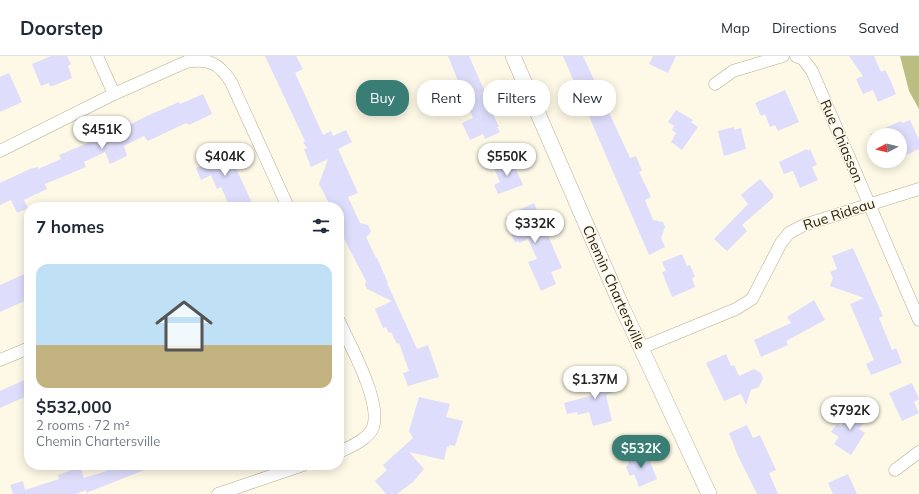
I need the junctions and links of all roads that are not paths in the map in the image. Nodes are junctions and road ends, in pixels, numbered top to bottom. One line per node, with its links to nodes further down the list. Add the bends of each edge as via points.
1 (97, 56): 6 (street)
2 (513, 56): 13 (street, Chemin Chartersville)
3 (783, 56): 5 (street, via 733,71)
4 (796, 56): 10 (street, Rue Chiasson, via 803,59 812,71)
5 (715, 84)
6 (114, 94): 7 (street); 9 (street, via 186,62 203,61 217,66 231,82)
7 (0, 151)
8 (919, 189): 10 (street, Rue Rideau)
9 (286, 202)
10 (869, 204): 11 (street, Rue Chiasson); 13 (street, Rue Rideau, via 808,223 789,233 781,243 752,299 736,309)
11 (919, 320)
12 (344, 332): 16 (street, via 367,383 375,409 373,428 359,442)
13 (641, 348): 21 (street, Chemin Chartersville)
14 (24, 350): 15 (street)
15 (0, 360)
16 (344, 450)
17 (919, 452): 19 (street)
18 (288, 470): 20 (street)
19 (895, 470)
20 (218, 494)
21 (709, 494)

